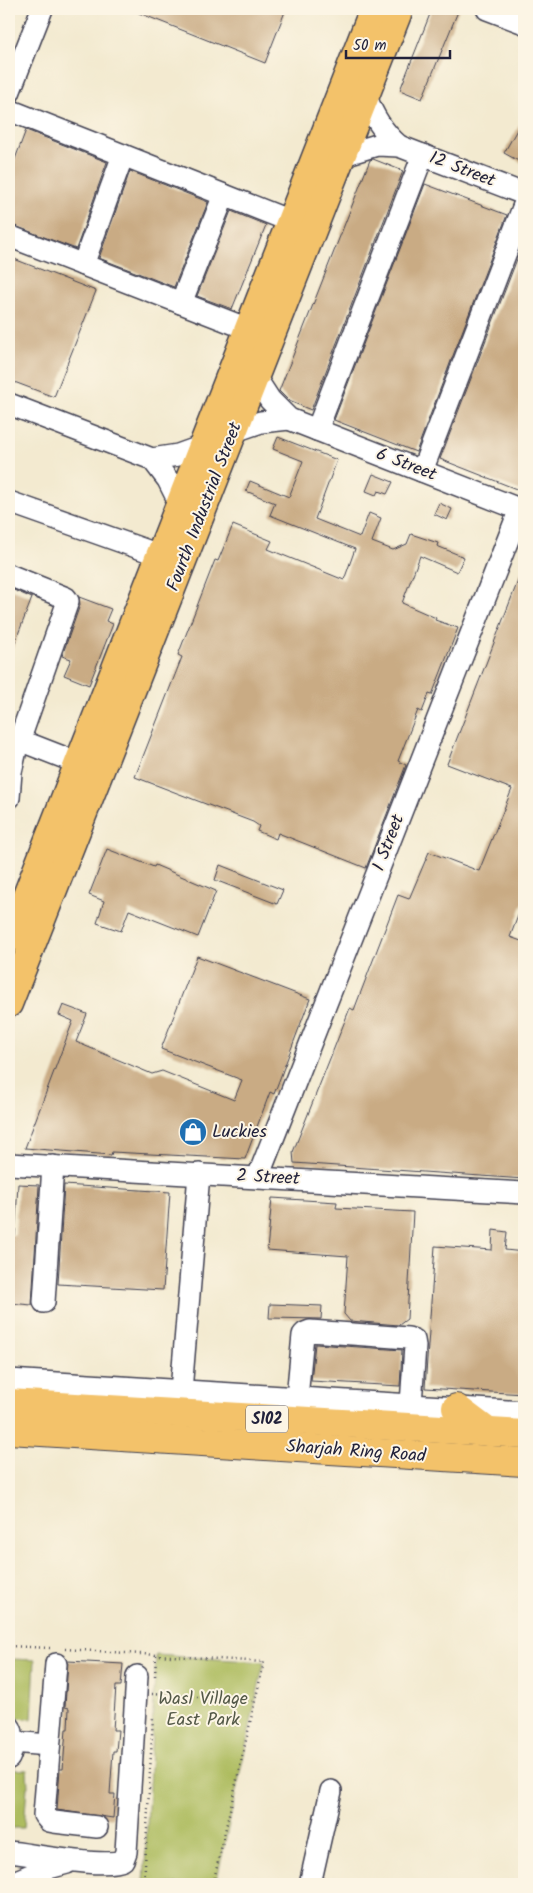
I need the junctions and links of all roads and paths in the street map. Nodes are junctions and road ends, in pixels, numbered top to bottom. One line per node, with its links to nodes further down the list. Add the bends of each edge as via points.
1 (42, 9): 6 (street)
2 (373, 9): 16 (main road, Fourth Industrial Street)
3 (400, 9): 7 (main road, Fourth Industrial Street)
4 (487, 9): 5 (street)
5 (524, 23)
6 (9, 93)
7 (366, 96): 9 (street, 12 Street, via 375,119); 10 (main road, Fourth Industrial Street)
8 (9, 110): 11 (street)
9 (399, 146): 10 (street, 12 Street, via 377,146); 12 (street, 12 Street)
10 (344, 154): 21 (main road, Fourth Industrial Street)
11 (123, 155): 14 (street); 18 (street)
12 (423, 155): 13 (street, 12 Street); 24 (street)
13 (524, 194)
14 (224, 195): 16 (street); 19 (street)
15 (524, 205): 28 (street)
16 (290, 221): 20 (main road, Fourth Industrial Street)
17 (9, 236): 18 (street)
18 (83, 265): 19 (street)
19 (181, 303): 20 (street)
20 (248, 329): 26 (main road, Fourth Industrial Street)
21 (255, 378): 23 (street, 6 Street); 25 (main road, Fourth Industrial Street)
22 (9, 404): 27 (street)
23 (289, 419): 24 (street, 6 Street); 25 (street, 6 Street, via 261,422)
24 (317, 430): 28 (street, 6 Street)
25 (235, 431): 38 (main road, Fourth Industrial Street)
26 (203, 446): 27 (street, via 178,455); 30 (main road, Fourth Industrial Street)
27 (152, 459): 30 (street)
28 (422, 471): 31 (street, 6 Street)
29 (9, 502): 32 (street)
30 (179, 502): 32 (main road, Fourth Industrial Street)
31 (522, 510): 42 (street, 1 Street)
32 (159, 555): 35 (main road, Fourth Industrial Street)
33 (9, 575): 34 (street, via 68,601)
34 (20, 740): 35 (street); 36 (street, via 13,761)
35 (78, 764): 37 (main road, Fourth Industrial Street)
36 (9, 798)
37 (9, 939)
38 (9, 1004)
39 (9, 1166): 40 (street, 2 Street)
40 (53, 1166): 41 (street, 2 Street); 44 (street)
41 (199, 1174): 42 (street, 2 Street); 46 (street)
42 (258, 1177): 43 (street, 2 Street)
43 (524, 1193)
44 (44, 1302)
45 (9, 1380): 46 (street)
46 (181, 1391): 47 (street)
47 (297, 1398): 49 (street); 49 (street, via 303,1335 310,1331 414,1340)
48 (9, 1403): 53 (highway, Sharjah Ring Road / S102)
49 (411, 1404): 50 (street)
50 (456, 1408): 51 (street); 53 (highway)
51 (524, 1412)
52 (9, 1430): 55 (highway, Sharjah Ring Road / S102)
53 (488, 1432): 54 (highway, Sharjah Ring Road / S102)
54 (524, 1434)
55 (524, 1462)
56 (9, 1646): 57 (path)
57 (156, 1655): 59 (path); 60 (path, via 264,1662)
58 (56, 1664): 64 (street)
59 (146, 1687): 60 (path); 61 (path); 68 (street, via 125,1856 119,1862)
60 (255, 1701): 71 (path)
61 (154, 1704)
62 (154, 1714): 70 (path)
63 (10, 1742): 64 (street)
64 (50, 1745): 66 (street, via 46,1818 54,1822)
65 (331, 1791): 72 (street)
66 (97, 1827)
67 (9, 1853): 68 (street); 69 (street, via 18,1869)
68 (76, 1862): 69 (street, via 45,1868)
69 (15, 1883)
70 (144, 1884)
71 (213, 1884)
72 (310, 1884)

